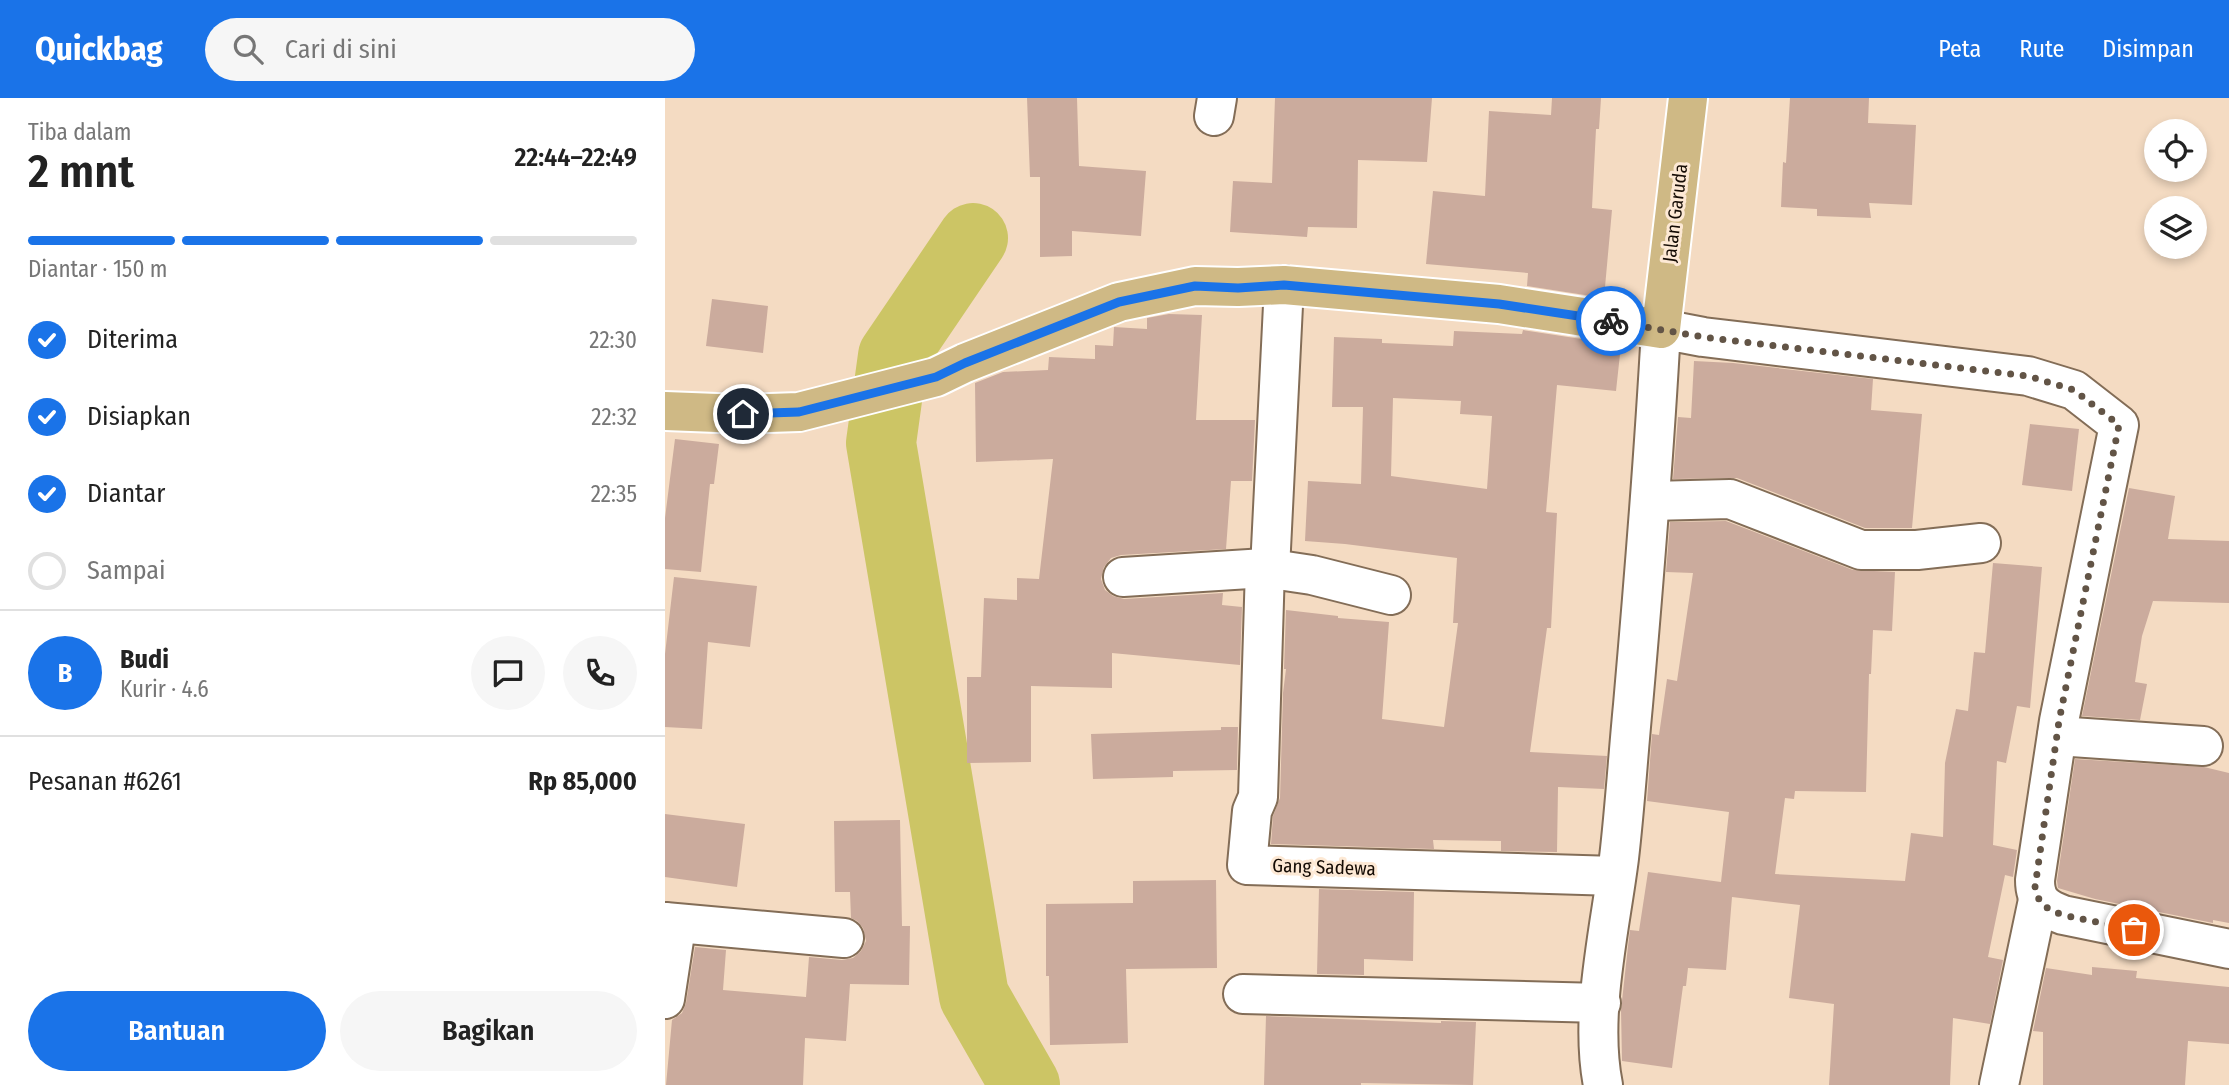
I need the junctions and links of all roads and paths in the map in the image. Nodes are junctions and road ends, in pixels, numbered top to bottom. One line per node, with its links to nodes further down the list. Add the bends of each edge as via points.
1 (1688, 98): 3 (main road, Jalan Garuda)
2 (1284, 285): 3 (main road, via 1499,304); 4 (main road, via 1195,286 1119,302 936,377 799,412); 7 (street, Gang Sadewa)
3 (1661, 329): 5 (street); 10 (street, via 2028,376 2074,390 2119,425)
4 (665, 411)
5 (1651, 501): 6 (street, via 1730,499 1861,551 1917,551); 12 (street)
6 (1980, 543)
7 (1268, 568): 8 (street); 9 (street); 12 (street, Gang Sadewa, via 1258,797 1252,811 1247,865)
8 (1123, 577)
9 (1391, 595)
10 (2057, 736): 11 (street); 13 (street, via 2035,880)
11 (2203, 746)
12 (1616, 876): 19 (street)
13 (2038, 900): 16 (street, via 2063,915); 21 (street)
14 (665, 922): 15 (street); 18 (street, via 674,940)
15 (844, 938)
16 (2229, 949)
17 (1243, 993): 19 (street)
18 (665, 999)
19 (1601, 1003): 20 (street)
20 (1603, 1085)
21 (1999, 1085)

